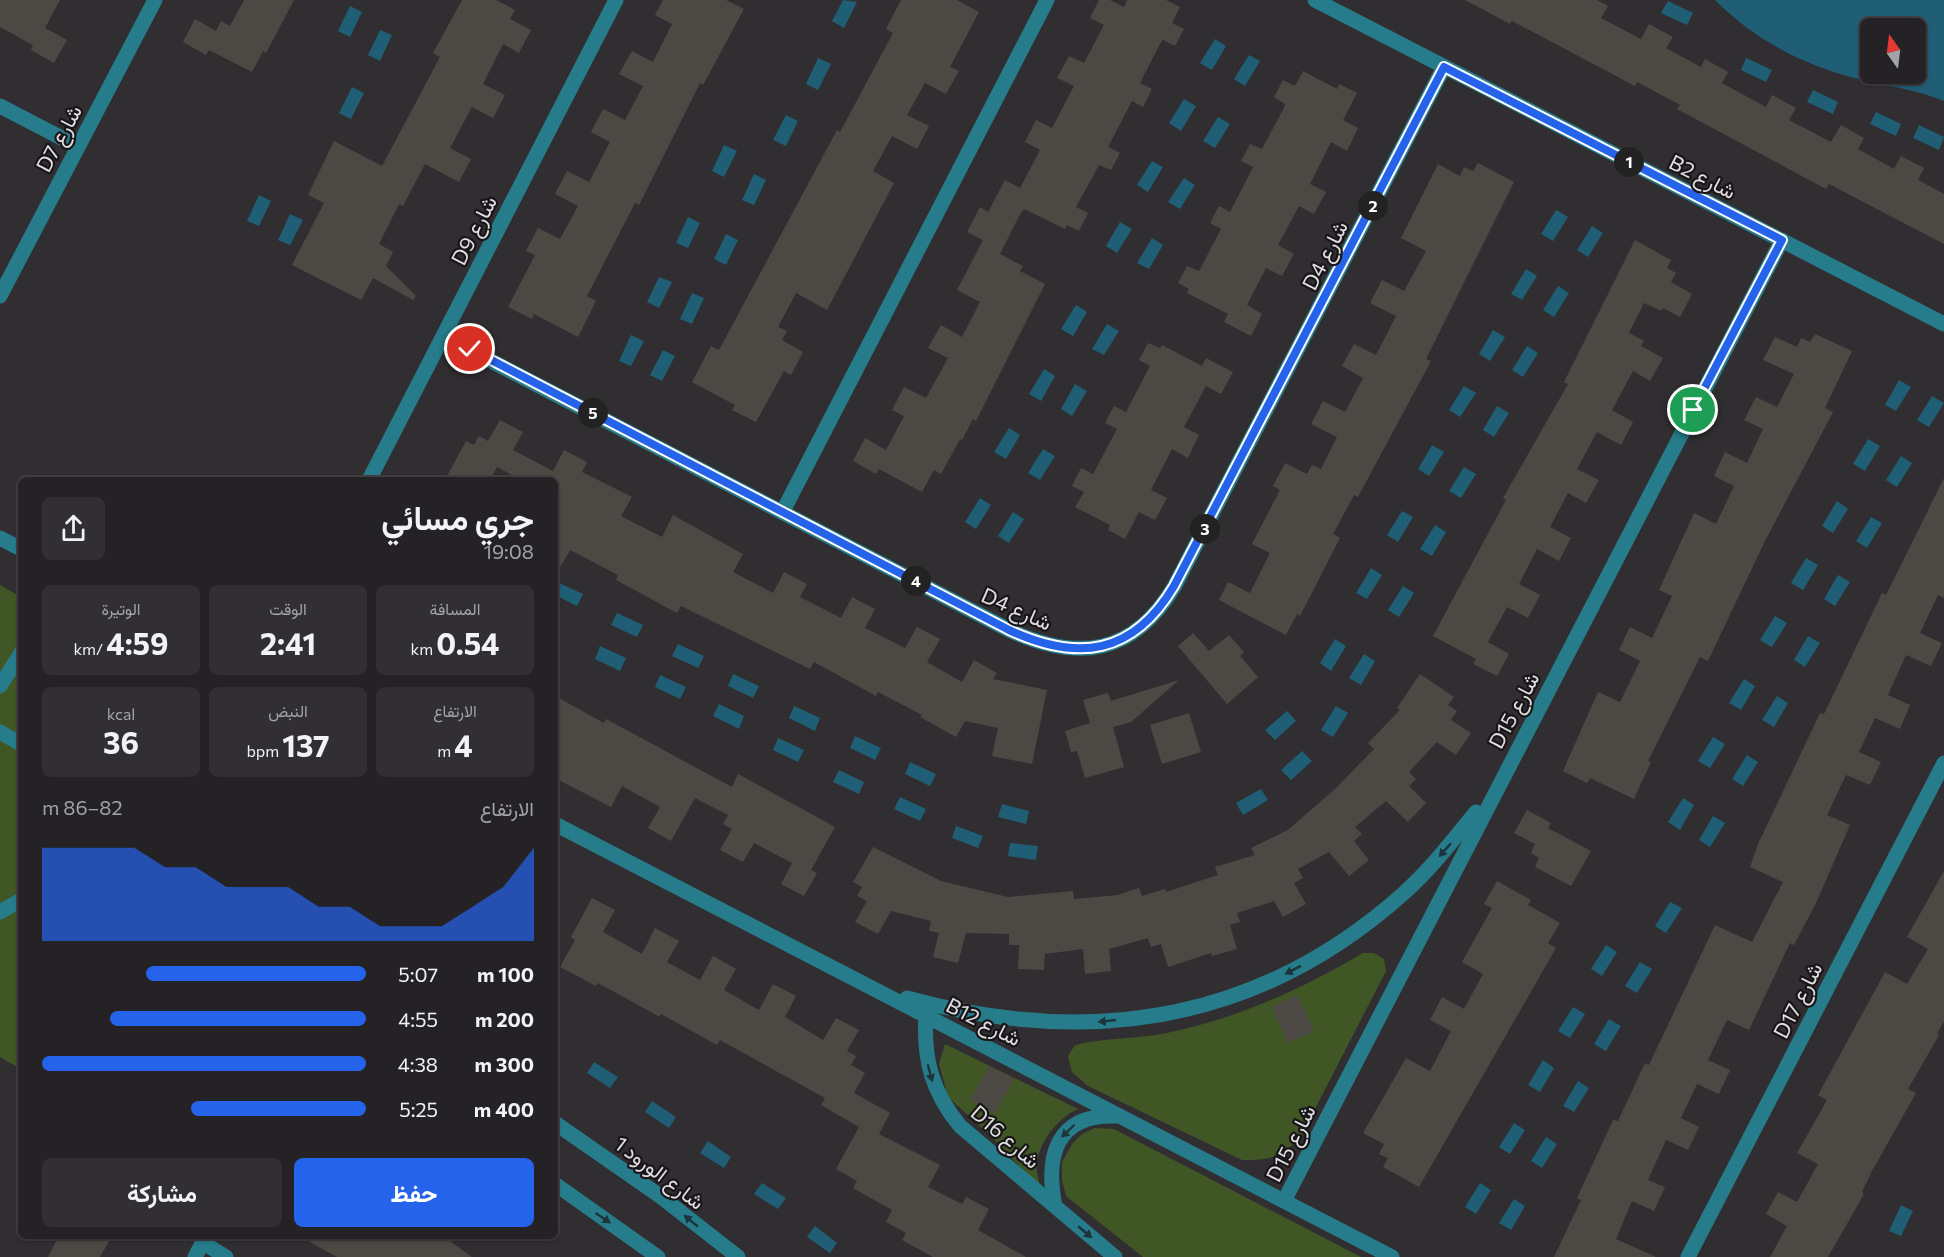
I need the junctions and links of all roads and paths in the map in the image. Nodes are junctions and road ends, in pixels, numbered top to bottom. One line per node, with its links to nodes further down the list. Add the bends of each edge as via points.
1 (154, 0): 7 (street, D7 شارع)
2 (616, 0): 11 (street, D9 شارع)
3 (1047, 0): 13 (street)
4 (1315, 0): 5 (street, B2 شارع)
5 (1444, 67): 8 (street, B2 شارع); 13 (street, D4 شارع, via 1174,586 1147,623 1128,636 1082,649 1056,648 1032,641)
6 (0, 106): 7 (street)
7 (77, 146): 9 (street, D7 شارع)
8 (1782, 240): 10 (street, B2 شارع); 22 (street, D15 شارع)
9 (0, 296)
10 (1944, 324)
11 (443, 336): 12 (street, D9 شارع); 13 (street, D4 شارع)
12 (371, 477)
13 (783, 511)
14 (0, 538): 15 (street)
15 (18, 547)
16 (18, 658): 17 (street)
17 (0, 686)
18 (0, 732): 19 (street)
19 (18, 742)
20 (1944, 763): 23 (street, D17 شارع)
21 (1944, 777): 23 (street)
22 (1496, 789): 27 (street, one-way to 27, via 1406,892 1364,927 1270,982 1219,1001 1153,1017 1085,1024 983,1015); 32 (street, D15 شارع)
23 (1930, 789): 41 (street, D17 شارع)
24 (558, 826): 27 (street, B12 شارع)
25 (18, 902): 26 (street)
26 (0, 912)
27 (877, 990): 28 (street, B12 شارع)
28 (926, 1015): 29 (street, B12 شارع); 33 (street, D16 شارع, one-way to 33, via 924,1042 928,1064 934,1088 945,1108 960,1126)
29 (1122, 1116): 32 (street, B12 شارع); 33 (street, one-way to 33, via 1095,1116 1076,1124 1061,1139 1052,1158 1050,1179)
30 (558, 1125): 38 (street, شارع الورود 1, one-way to 30, via 660,1196)
31 (558, 1186): 37 (street, one-way to 37)
32 (1284, 1202): 40 (street, B12 شارع)
33 (1055, 1206): 39 (street, D16 شارع, one-way to 39)
34 (204, 1239): 35 (street); 36 (street)
35 (195, 1257)
36 (226, 1257)
37 (658, 1257)
38 (738, 1257)
39 (1114, 1257)
40 (1392, 1257)
41 (1688, 1257)

